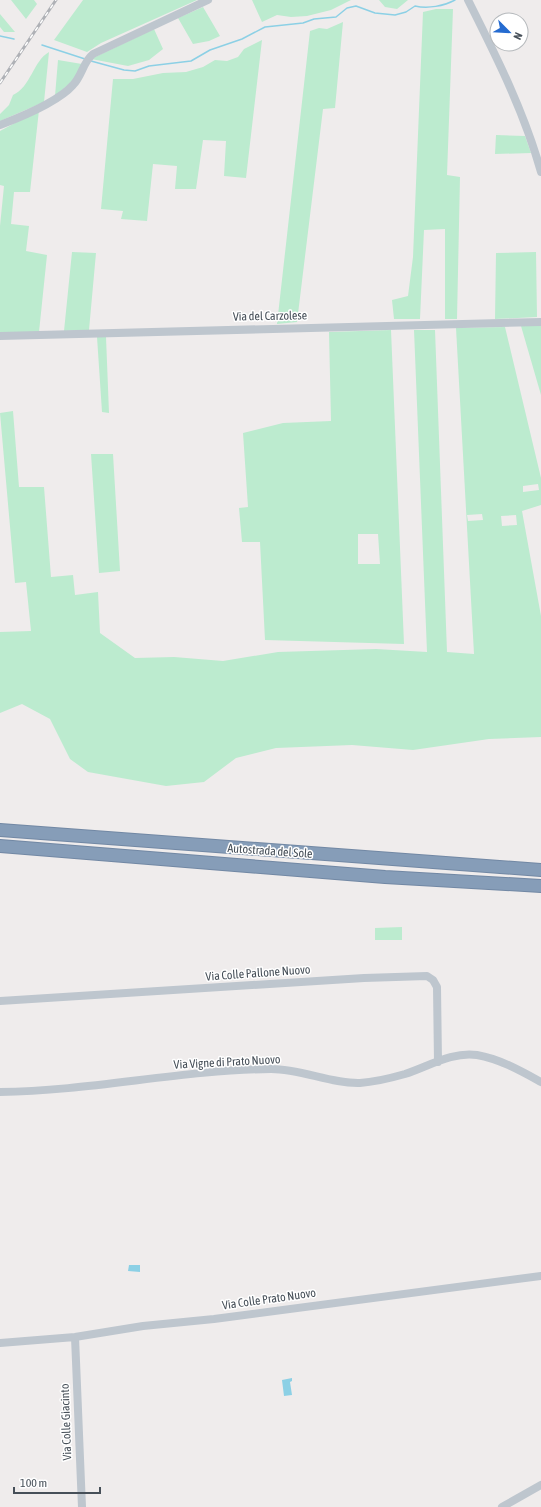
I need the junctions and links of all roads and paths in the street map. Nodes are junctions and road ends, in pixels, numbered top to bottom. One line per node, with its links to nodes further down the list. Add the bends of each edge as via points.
1 (208, 0): 3 (street, via 91,55 77,81 66,92)
2 (469, 2): 4 (street, via 514,94)
3 (0, 125)
4 (541, 172)
5 (541, 322): 6 (street, Via del Carzolese)
6 (0, 336)
7 (0, 830): 9 (highway, Autostrada del Sole)
8 (0, 846): 10 (highway, Autostrada del Sole)
9 (541, 870)
10 (541, 886)
11 (0, 1001): 12 (street, Via Colle Pallone Nuovo, via 427,976 437,987)
12 (438, 1062): 13 (street, Via Vigne di Prato Nuovo, via 458,1056 477,1055 499,1061); 14 (street, Via Vigne di Prato Nuovo, via 405,1074 362,1083 272,1069 66,1089)
13 (541, 1082)
14 (0, 1092)
15 (541, 1276): 16 (street, Via Colle Prato Nuovo, via 143,1326)
16 (75, 1337): 17 (street, Via Colle Prato Nuovo); 19 (street, Via Colle Giacinto)
17 (0, 1343)
18 (541, 1485): 20 (street)
19 (82, 1507)
20 (502, 1507)

